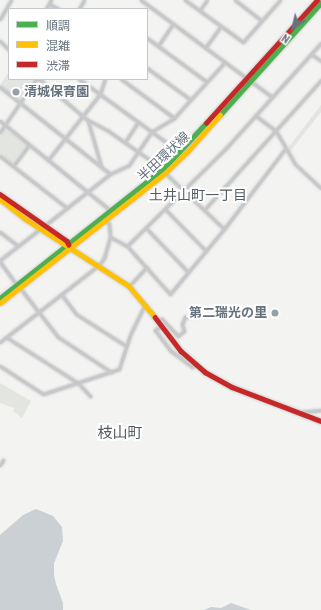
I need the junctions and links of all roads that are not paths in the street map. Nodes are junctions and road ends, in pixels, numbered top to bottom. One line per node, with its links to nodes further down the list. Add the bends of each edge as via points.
1 (11, 0): 14 (street)
2 (51, 0): 10 (street)
3 (142, 0): 16 (street)
4 (186, 0): 13 (street)
5 (207, 0): 13 (street)
6 (235, 0): 15 (street)
7 (280, 0): 15 (street)
8 (317, 0): 33 (main road, 半田環状線)
9 (321, 3): 33 (main road, 半田環状線)
10 (49, 4): 11 (street); 12 (street)
11 (47, 8)
12 (57, 8)
13 (200, 10): 17 (street)
14 (0, 19)
15 (262, 21): 17 (street, via 243,42)
16 (173, 24): 21 (street); 22 (street)
17 (221, 26): 22 (street)
18 (148, 39): 21 (street)
19 (0, 41): 23 (street)
20 (321, 43): 24 (street)
21 (158, 46): 35 (street)
22 (205, 48): 26 (street)
23 (8, 49)
24 (311, 54): 25 (street); 38 (street)
25 (321, 61)
26 (225, 62): 33 (street); 35 (street)
27 (148, 69): 39 (street)
28 (36, 80): 40 (street)
29 (38, 80): 41 (street)
30 (80, 80): 37 (street)
31 (105, 80): 37 (street)
32 (123, 80): 43 (street)
33 (248, 80): 38 (street); 61 (main road, 半田環状線, via 188,151)
34 (321, 80): 48 (street)
35 (207, 82): 39 (street)
36 (0, 87): 40 (street)
37 (100, 94): 41 (street); 46 (street)
38 (272, 97): 42 (street)
39 (191, 100): 43 (street)
40 (19, 104): 47 (street); 51 (street)
41 (82, 116): 45 (street); 51 (street)
42 (256, 116): 48 (street); 64 (street)
43 (174, 118): 50 (street)
44 (0, 121): 47 (street)
45 (88, 121): 52 (street); 60 (street)
46 (138, 122): 50 (street); 52 (street)
47 (5, 125): 49 (street); 53 (street)
48 (276, 131): 54 (street); 70 (street)
49 (0, 132)
50 (151, 132): 55 (street); 58 (street, via 167,143)
51 (64, 139): 57 (street); 60 (street)
52 (125, 142): 55 (street)
53 (30, 145): 57 (street); 59 (street)
54 (285, 149): 63 (street, via 301,171); 75 (street)
55 (138, 151): 58 (street); 62 (street, via 126,168)
56 (0, 156): 59 (street)
57 (48, 160): 65 (street)
58 (155, 162): 61 (street)
59 (13, 166): 68 (street)
60 (101, 166): 62 (street)
61 (164, 171): 64 (street); 71 (main road, 半田環状線); 72 (main road, 半田環状線)
62 (110, 174): 65 (street)
63 (321, 188)
64 (183, 190): 69 (street); 70 (street)
65 (88, 192): 68 (street); 71 (street)
66 (0, 194): 73 (main road)
67 (0, 199): 73 (main road)
68 (66, 208): 73 (street)
69 (165, 209): 74 (street); 81 (street)
70 (204, 210): 75 (street)
71 (111, 211): 79 (main road, 半田環状線)
72 (106, 220): 77 (street, via 109,224); 79 (main road, 半田環状線)
73 (42, 227): 78 (street); 79 (main road)
74 (146, 228): 80 (street); 85 (street)
75 (224, 230): 81 (street)
76 (0, 232): 78 (street)
77 (110, 237): 80 (street); 83 (street, via 104,258)
78 (18, 246): 82 (street)
79 (70, 246): 83 (main road); 86 (main road, 半田環状線)
80 (127, 246): 84 (street)
81 (206, 251): 85 (street)
82 (0, 261): 86 (street)
83 (99, 265): 87 (main road); 88 (street)
84 (147, 267): 85 (street, via 170,294); 87 (street)
85 (188, 272)
86 (19, 286): 89 (main road, 半田環状線); 90 (main road, 半田環状線); 92 (street)
87 (129, 286): 91 (main road)
88 (61, 294): 92 (street); 98 (street, via 76,314)
89 (0, 298)
90 (0, 303)
91 (145, 304): 94 (main road); 98 (street)
92 (38, 312): 96 (street); 101 (street, via 58,337)
93 (200, 315): 94 (street, via 185,317 182,324 184,331 178,336 162,318)
94 (157, 320): 95 (main road)
95 (162, 325): 99 (main road); 99 (street, via 156,330 171,351 192,367)
96 (6, 337): 97 (street); 102 (street)
97 (0, 342)
98 (126, 346): 101 (street, via 119,369)
99 (195, 364): 105 (main road, via 224,383)
100 (0, 366): 102 (street, via 43,394)
101 (111, 372): 102 (street)
102 (78, 383): 103 (street)
103 (90, 396)
104 (321, 410): 105 (street)
105 (299, 412): 106 (main road)
106 (321, 421)
107 (3, 460): 108 (street)
108 (0, 465)

